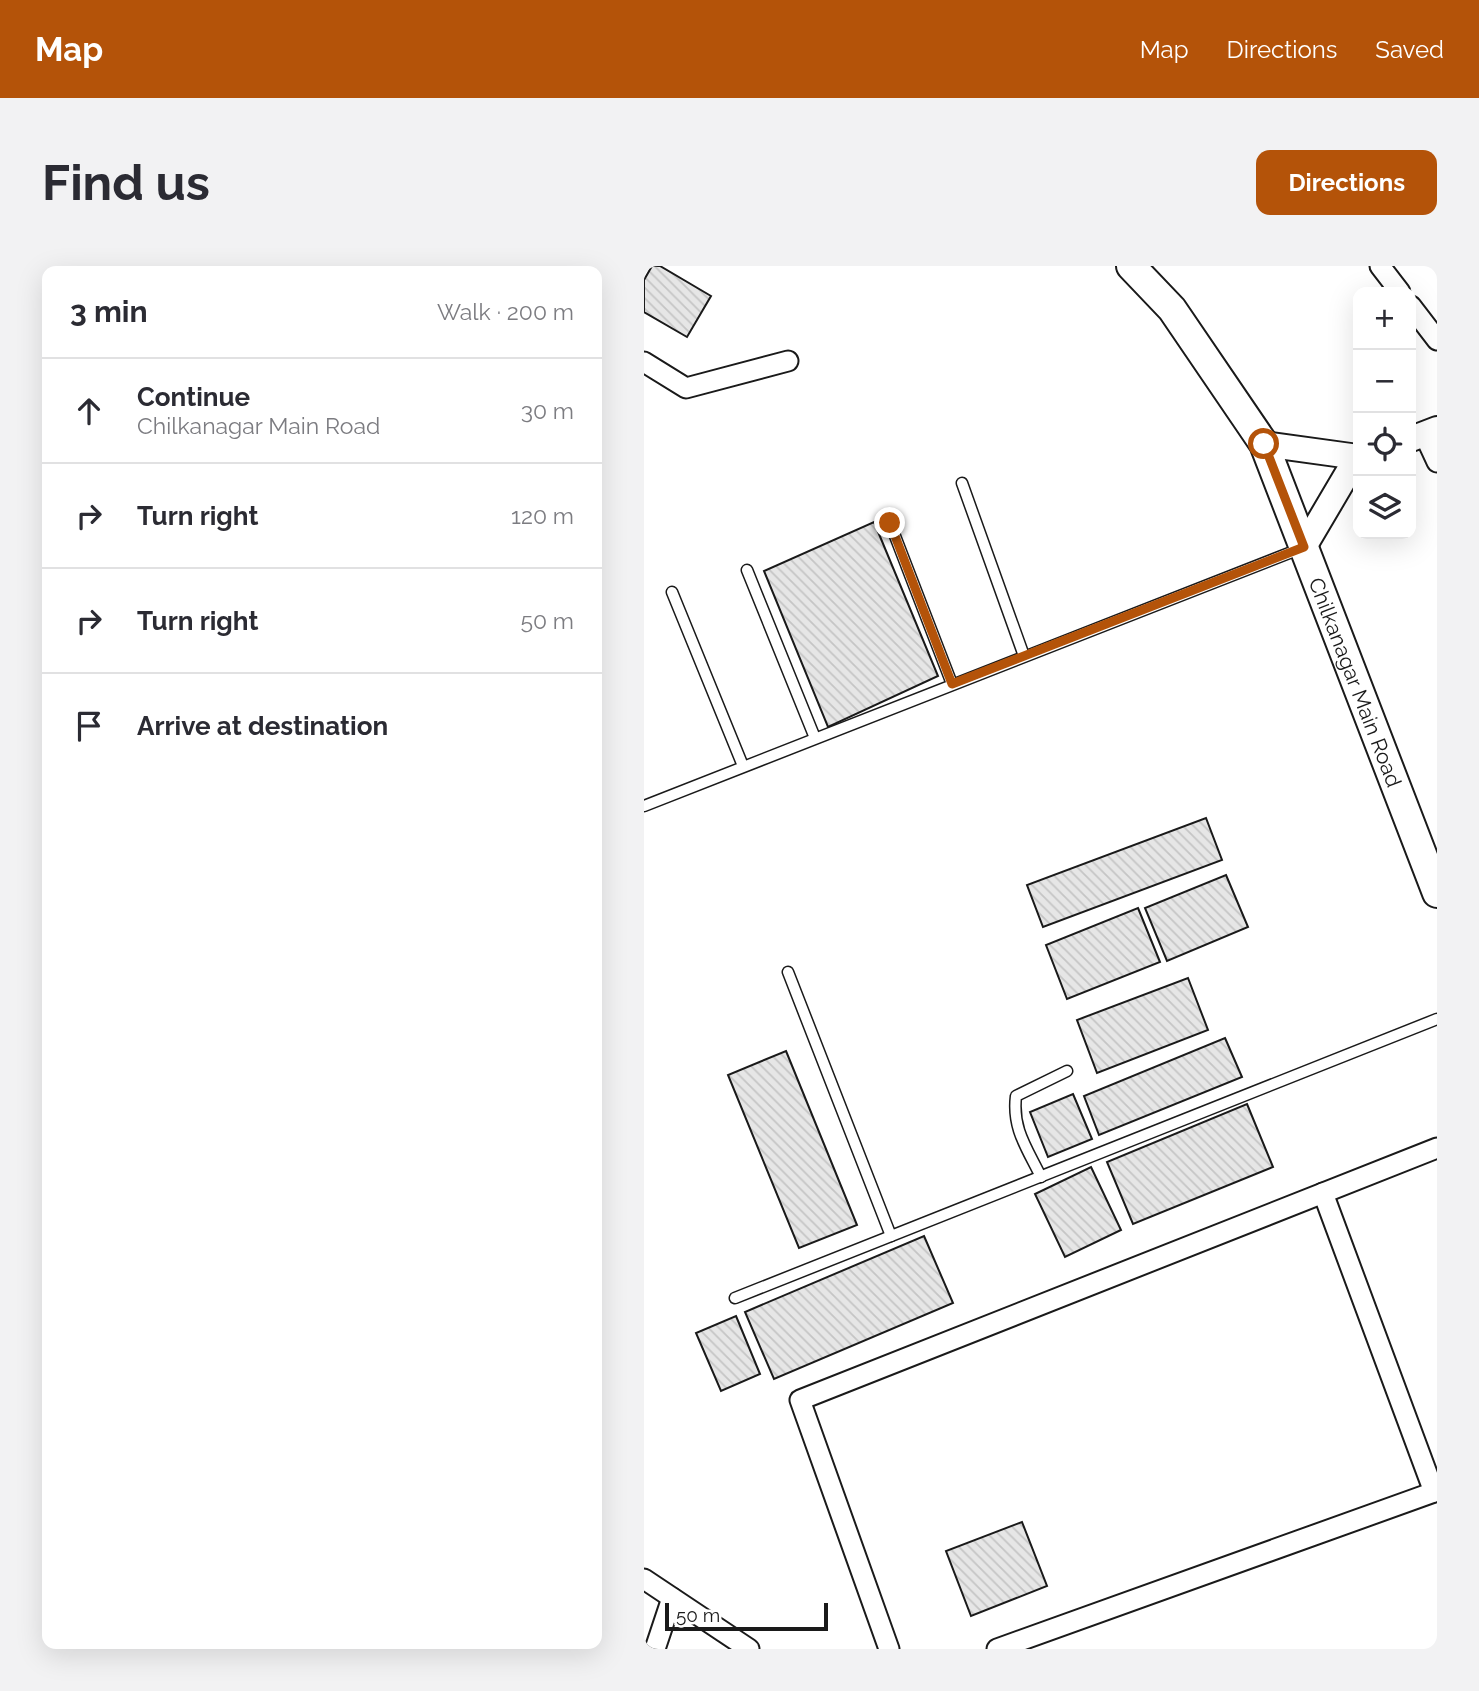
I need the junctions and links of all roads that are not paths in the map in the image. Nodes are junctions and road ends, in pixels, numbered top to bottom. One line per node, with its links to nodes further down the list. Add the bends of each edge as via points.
1 (1131, 266): 9 (main road, Chilkanagar Main Road, via 1172,309)
2 (1380, 266): 3 (street)
3 (1396, 287)
4 (1416, 313): 5 (street)
5 (1437, 340)
6 (788, 361): 7 (street, via 686,388)
7 (644, 362)
8 (1424, 434): 11 (street)
9 (1264, 444): 10 (street); 15 (main road, Chilkanagar Main Road)
10 (1353, 456)
11 (1437, 462)
12 (1353, 465): 15 (street)
13 (962, 483): 18 (lane)
14 (890, 523): 19 (lane)
15 (1304, 547): 18 (lane); 23 (main road, Chilkanagar Main Road)
16 (747, 570): 20 (lane)
17 (672, 592): 21 (lane)
18 (1024, 656): 19 (lane)
19 (952, 684): 20 (lane)
20 (815, 738): 21 (lane)
21 (743, 766): 22 (lane)
22 (644, 806)
23 (1437, 893)
24 (788, 972): 30 (lane)
25 (1437, 1019): 28 (lane)
26 (1067, 1071): 28 (lane, via 1016,1096 1014,1114 1020,1134)
27 (1437, 1148): 29 (street)
28 (1041, 1177): 30 (lane)
29 (1323, 1193): 32 (street); 37 (street, via 800,1400)
30 (891, 1236): 31 (lane)
31 (735, 1298)
32 (1435, 1492): 38 (street)
33 (644, 1578): 34 (street)
34 (672, 1598): 35 (street); 36 (street)
35 (655, 1649)
36 (749, 1649)
37 (889, 1649)
38 (997, 1649)

